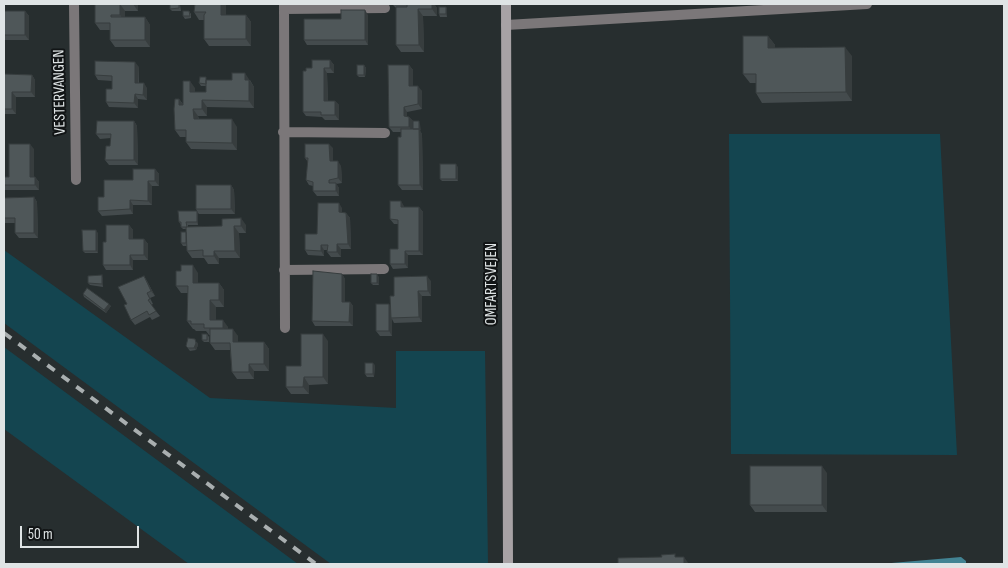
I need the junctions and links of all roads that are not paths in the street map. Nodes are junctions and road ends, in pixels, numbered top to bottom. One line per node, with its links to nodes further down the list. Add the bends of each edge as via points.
1 (74, 4): 9 (street, VESTERVANGEN)
2 (506, 4): 6 (main road, OMFARTSVEJEN)
3 (867, 4): 6 (street)
4 (284, 6): 5 (street); 7 (street)
5 (385, 8)
6 (506, 25): 13 (main road, OMFARTSVEJEN)
7 (284, 132): 8 (street); 11 (street)
8 (385, 133)
9 (76, 180)
10 (384, 269): 11 (street)
11 (284, 270): 12 (street)
12 (285, 328)
13 (508, 564)

